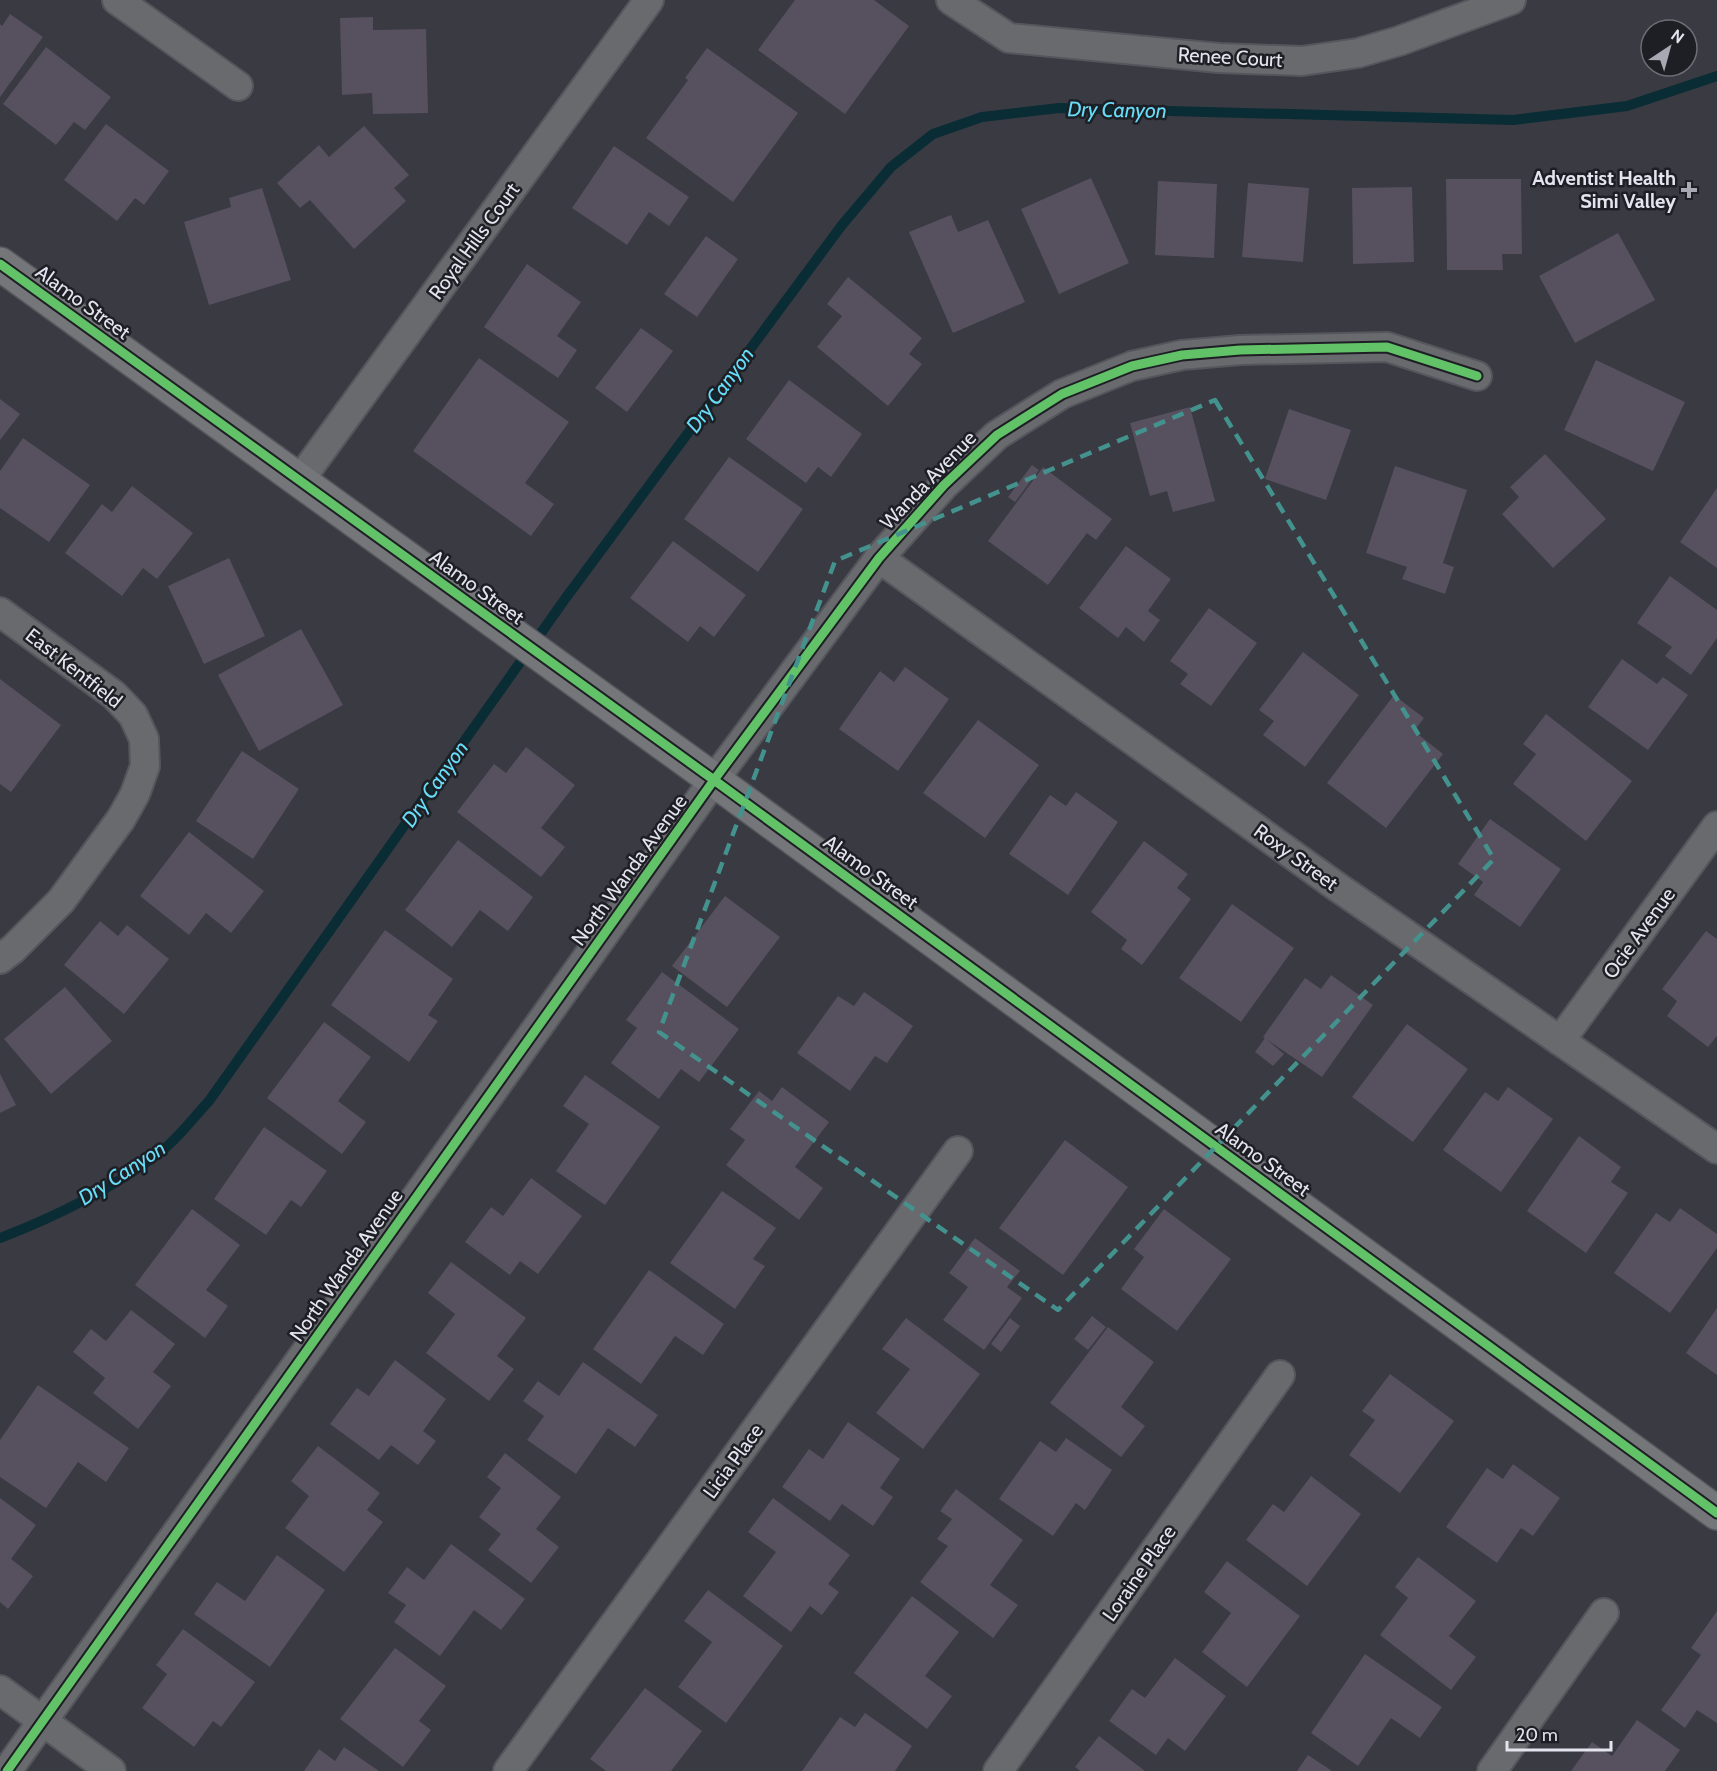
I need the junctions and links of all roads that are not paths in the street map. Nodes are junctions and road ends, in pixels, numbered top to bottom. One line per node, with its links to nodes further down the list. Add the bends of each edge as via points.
1 (117, 0): 5 (street)
2 (649, 0): 8 (street, Royal Hills Court)
3 (951, 0): 4 (street, Renee Court, via 1009,38 1219,58 1302,61 1359,53)
4 (1511, 0)
5 (238, 86)
6 (0, 264): 8 (main road, Alamo Street)
7 (1477, 376): 9 (street, Wanda Avenue, via 1387,347 1240,350 1182,355 1132,366 1062,394 997,435 944,485)
8 (299, 481): 11 (main road, Alamo Street)
9 (879, 558): 11 (street, Wanda Avenue); 14 (street, Roxy Street)
10 (0, 612): 13 (street, East Kentfield, via 114,695 133,715 144,739 145,766 121,819 61,901)
11 (714, 780): 18 (main road, Alamo Street); 21 (street, North Wanda Avenue)
12 (1717, 825): 14 (street, Ocie Avenue)
13 (0, 958)
14 (1560, 1041): 15 (street, Roxy Street)
15 (1717, 1149)
16 (958, 1151): 24 (street, Licia Place)
17 (1280, 1376): 25 (street, Loraine Place)
18 (1717, 1513)
19 (1604, 1613): 26 (street)
20 (0, 1690): 21 (street)
21 (43, 1721): 22 (street, North Wanda Avenue); 23 (street)
22 (7, 1771)
23 (111, 1771)
24 (508, 1771)
25 (998, 1771)
26 (1492, 1771)

